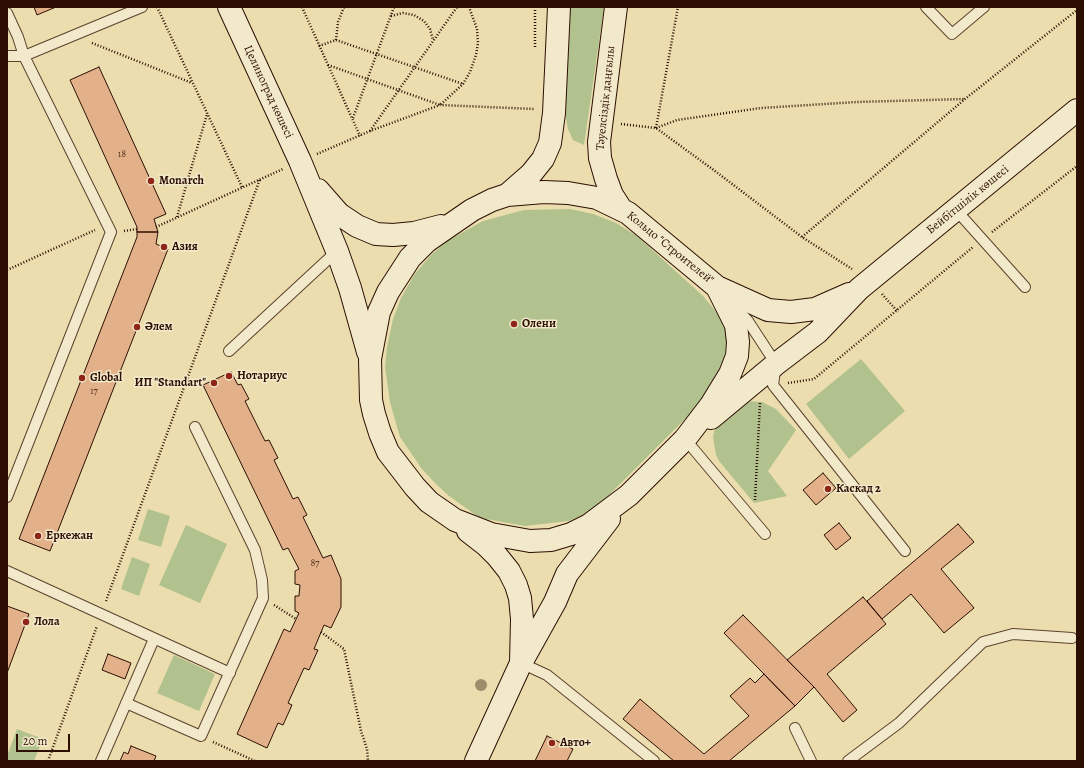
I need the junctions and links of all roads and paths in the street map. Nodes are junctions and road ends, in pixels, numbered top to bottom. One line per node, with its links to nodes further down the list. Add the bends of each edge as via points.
1 (142, 7): 18 (lane)
2 (156, 7): 29 (path)
3 (229, 7): 42 (street, Целиноград көшесі)
4 (302, 7): 21 (path)
5 (344, 7): 19 (path, via 338,22)
6 (394, 7): 17 (path)
7 (457, 7): 20 (path)
8 (469, 7): 30 (path, via 477,29 478,43 470,72)
9 (535, 7): 23 (path)
10 (559, 7): 45 (street, via 554,113 550,143 532,174)
11 (616, 7): 46 (street, Тәуелсіздік даңғылы, via 599,142 606,179)
12 (678, 7): 38 (path)
13 (926, 7): 14 (lane, via 952,34)
14 (984, 7)
15 (1077, 10): 32 (path)
16 (7, 13): 25 (lane)
17 (391, 16): 20 (path, via 403,13 414,15 424,21 430,29); 22 (path)
18 (72, 35): 25 (lane); 29 (path)
19 (336, 40): 21 (path); 22 (path)
20 (433, 41): 27 (path)
21 (320, 46): 26 (path)
22 (377, 54): 27 (path); 28 (path)
23 (535, 54)
24 (7, 56): 25 (lane)
25 (24, 56): 52 (lane)
26 (328, 65): 28 (path); 37 (path)
27 (415, 67): 30 (path); 31 (path)
28 (368, 79): 31 (path); 37 (path)
29 (192, 83): 36 (path)
30 (463, 84): 34 (path)
31 (399, 90): 34 (path); 39 (path)
32 (966, 99): 38 (path, via 761,108 677,120); 38 (path, via 802,237)
33 (536, 101): 34 (path, via 536,109)
34 (440, 105): 39 (path)
35 (1077, 110): 47 (street, Бейбітшілік көшесі)
36 (207, 114): 44 (path); 48 (path)
37 (353, 119): 40 (path)
38 (656, 128)
39 (370, 131): 40 (path)
40 (360, 136): 42 (path)
41 (1077, 166): 53 (path)
42 (303, 169): 43 (path); 49 (street, via 339,214 376,234 414,233); 54 (street)
43 (260, 178): 44 (path); 72 (path)
44 (242, 188): 48 (path)
45 (507, 195): 46 (street, Кольцо "Строителей", via 568,193 596,198); 49 (street, Кольцо "Строителей")
46 (621, 209): 56 (street, Кольцо "Строителей")
47 (956, 210): 53 (lane); 58 (street, Бейбітшілік көшесі)
48 (177, 218): 50 (path)
49 (448, 224): 60 (street, Кольцо "Строителей", via 427,241 398,275 379,312)
50 (156, 227)
51 (137, 229): 52 (path)
52 (111, 232): 55 (path, via 96,230); 65 (lane)
53 (983, 239): 57 (lane); 61 (path, via 814,379)
54 (337, 251): 59 (lane); 60 (street)
55 (7, 270)
56 (717, 287): 58 (street, via 768,310 792,312 815,309); 61 (lane, via 748,321); 63 (street, Кольцо "Строителей", via 736,325 737,356 723,387)
57 (1025, 287)
58 (859, 289): 61 (street)
59 (228, 351)
60 (370, 359): 66 (street, Кольцо "Строителей", via 374,414 388,452 429,502)
61 (774, 374): 63 (street); 67 (path, via 760,396); 69 (lane)
62 (195, 426): 71 (lane, via 255,550)
63 (685, 440): 64 (street, Кольцо "Строителей"); 67 (lane)
64 (629, 495): 66 (street, Кольцо "Строителей", via 589,525 551,540 510,539); 77 (street, via 566,574 555,602)
65 (7, 496)
66 (455, 520): 77 (street, via 486,545 513,578 520,598)
67 (754, 521): 68 (lane)
68 (765, 534)
69 (905, 551)
70 (7, 571): 72 (lane)
71 (263, 598): 73 (path); 78 (lane)
72 (101, 615): 76 (lane); 82 (path)
73 (296, 619)
74 (321, 632): 85 (path, via 344,649)
75 (1072, 638): 89 (lane, via 1013,634 983,642 898,723)
76 (154, 639): 78 (lane); 79 (lane)
77 (521, 663): 86 (street); 87 (lane, via 547,675)
78 (230, 673): 81 (lane)
79 (126, 703): 81 (lane); 83 (lane)
80 (795, 728): 88 (lane)
81 (201, 736): 84 (path)
82 (48, 761)
83 (101, 761)
84 (255, 761)
85 (368, 761)
86 (476, 761)
87 (654, 761)
88 (811, 761)
89 (848, 761)

